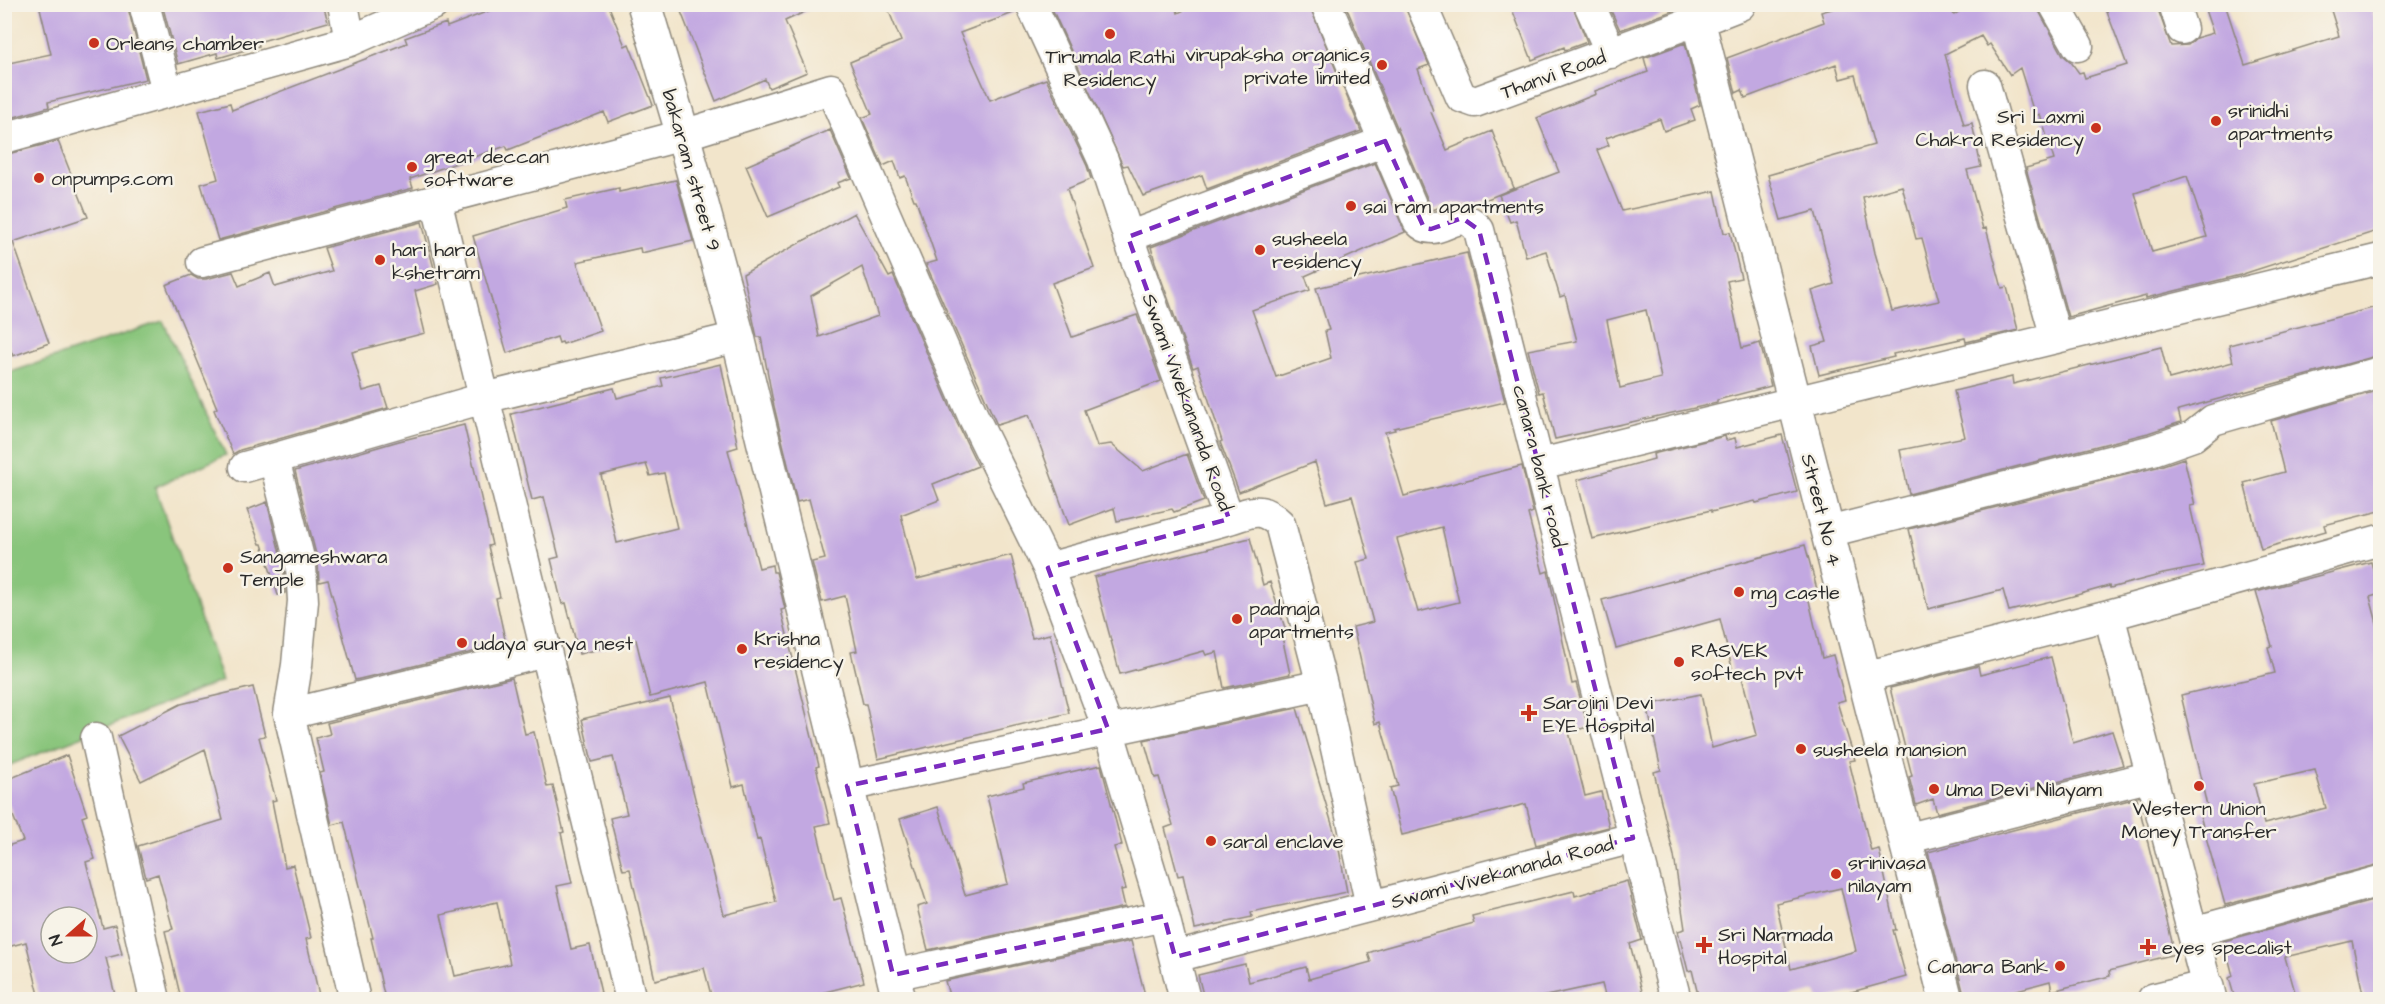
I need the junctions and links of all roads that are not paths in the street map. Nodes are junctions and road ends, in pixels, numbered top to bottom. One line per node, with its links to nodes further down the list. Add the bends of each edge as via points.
1 (144, 4): 16 (street)
2 (342, 4): 12 (street)
3 (434, 4): 12 (street)
4 (644, 4): 17 (street, bakaram street 9)
5 (1031, 4): 21 (street, Swami Vivekananda Road, via 1103,160)
6 (1326, 4): 19 (street, canara bank road)
7 (1421, 4): 14 (street, Thanvi Road, via 1461,97 1475,102)
8 (1589, 4): 14 (street)
9 (1739, 4): 11 (street, Thanvi Road)
10 (2054, 4): 13 (street)
11 (1698, 20): 14 (street, Thanvi Road); 28 (street, Street No 4)
12 (350, 41): 16 (street)
13 (2078, 46)
14 (1611, 52)
15 (1985, 85): 25 (street)
16 (167, 91): 18 (street)
17 (683, 135): 20 (street); 24 (street, bakaram street 9); 35 (street, via 831,89 973,416)
18 (4, 138)
19 (1385, 141): 21 (street); 30 (street, canara bank road, via 1424,228 1431,230 1462,218 1472,221 1479,230)
20 (435, 200): 23 (street); 27 (street)
21 (1128, 237): 32 (street, Swami Vivekananda Road)
22 (2380, 259): 25 (street)
23 (202, 262)
24 (738, 337): 27 (street); 44 (street, bakaram street 9)
25 (2056, 338): 28 (street)
26 (2380, 372): 33 (street, via 2213,420 2193,436 2153,450)
27 (484, 398): 29 (street); 37 (street)
28 (1794, 402): 30 (street); 33 (street, Street No 4)
29 (274, 459): 31 (street); 40 (street, via 301,566 303,601)
30 (1540, 464): 45 (street, canara bank road)
31 (245, 467)
32 (1229, 519): 35 (street); 39 (street, Swami Vivekananda Road, via 1259,510 1280,524)
33 (1828, 532): 38 (street, Street No 4)
34 (2380, 543): 36 (street)
35 (1048, 568): 41 (street)
36 (2109, 615): 38 (street); 43 (street)
37 (546, 652): 40 (street); 56 (street)
38 (1864, 677): 46 (street, Street No 4)
39 (1322, 685): 41 (street); 48 (street, Swami Vivekananda Road)
40 (289, 714): 55 (street)
41 (1108, 729): 44 (street); 49 (street)
42 (96, 738): 54 (street)
43 (2152, 776): 46 (street); 50 (street)
44 (847, 786): 52 (street, bakaram street 9)
45 (1633, 838): 48 (street, Swami Vivekananda Road); 58 (street, canara bank road)
46 (1905, 839): 59 (street, Street No 4)
47 (2380, 881): 50 (street)
48 (1371, 906): 51 (street, Swami Vivekananda Road)
49 (1164, 916): 51 (street); 52 (street)
50 (2193, 932): 53 (street)
51 (1175, 957): 57 (street)
52 (893, 992)
53 (2209, 993): 60 (street)
54 (155, 999)
55 (355, 999)
56 (631, 999)
57 (1185, 999)
58 (1676, 999)
59 (1946, 999)
60 (2154, 999)

